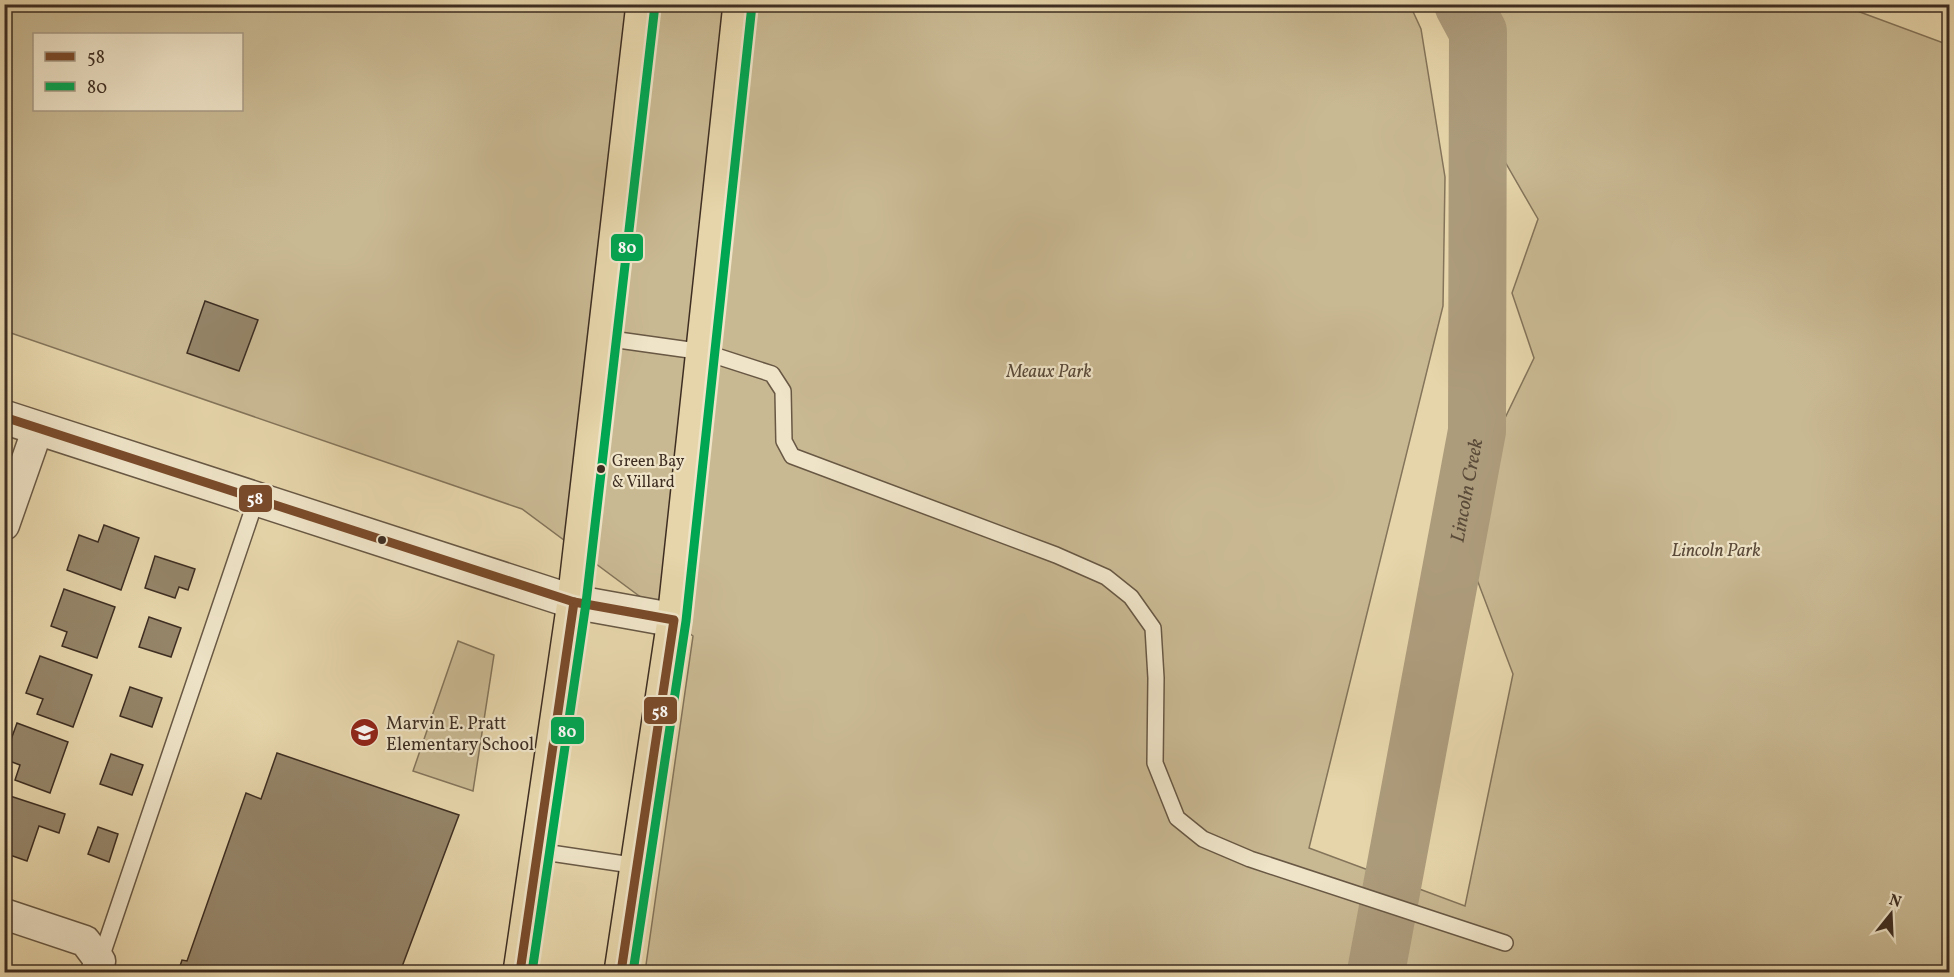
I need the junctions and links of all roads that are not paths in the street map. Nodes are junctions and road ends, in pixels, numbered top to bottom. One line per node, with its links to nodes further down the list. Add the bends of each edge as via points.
1 (643, 4): 3 (main road)
2 (740, 4): 4 (main road)
3 (604, 338): 4 (lane); 9 (main road)
4 (704, 352): 10 (main road); 14 (lane, via 772,374 783,391 784,441 792,456 1056,555 1106,577 1131,597 1153,628 1155,763 1177,818 1203,839 1250,859)
5 (4, 417): 6 (street)
6 (38, 428): 7 (street); 8 (street)
7 (256, 500): 9 (street); 15 (lane)
8 (4, 525)
9 (574, 602): 10 (street); 11 (main road)
10 (674, 620): 12 (main road)
11 (537, 851): 12 (lane); 16 (main road)
12 (638, 866): 17 (main road)
13 (4, 914): 15 (street, via 85,941)
14 (1505, 943)
15 (98, 967)
16 (520, 972)
17 (621, 972)

